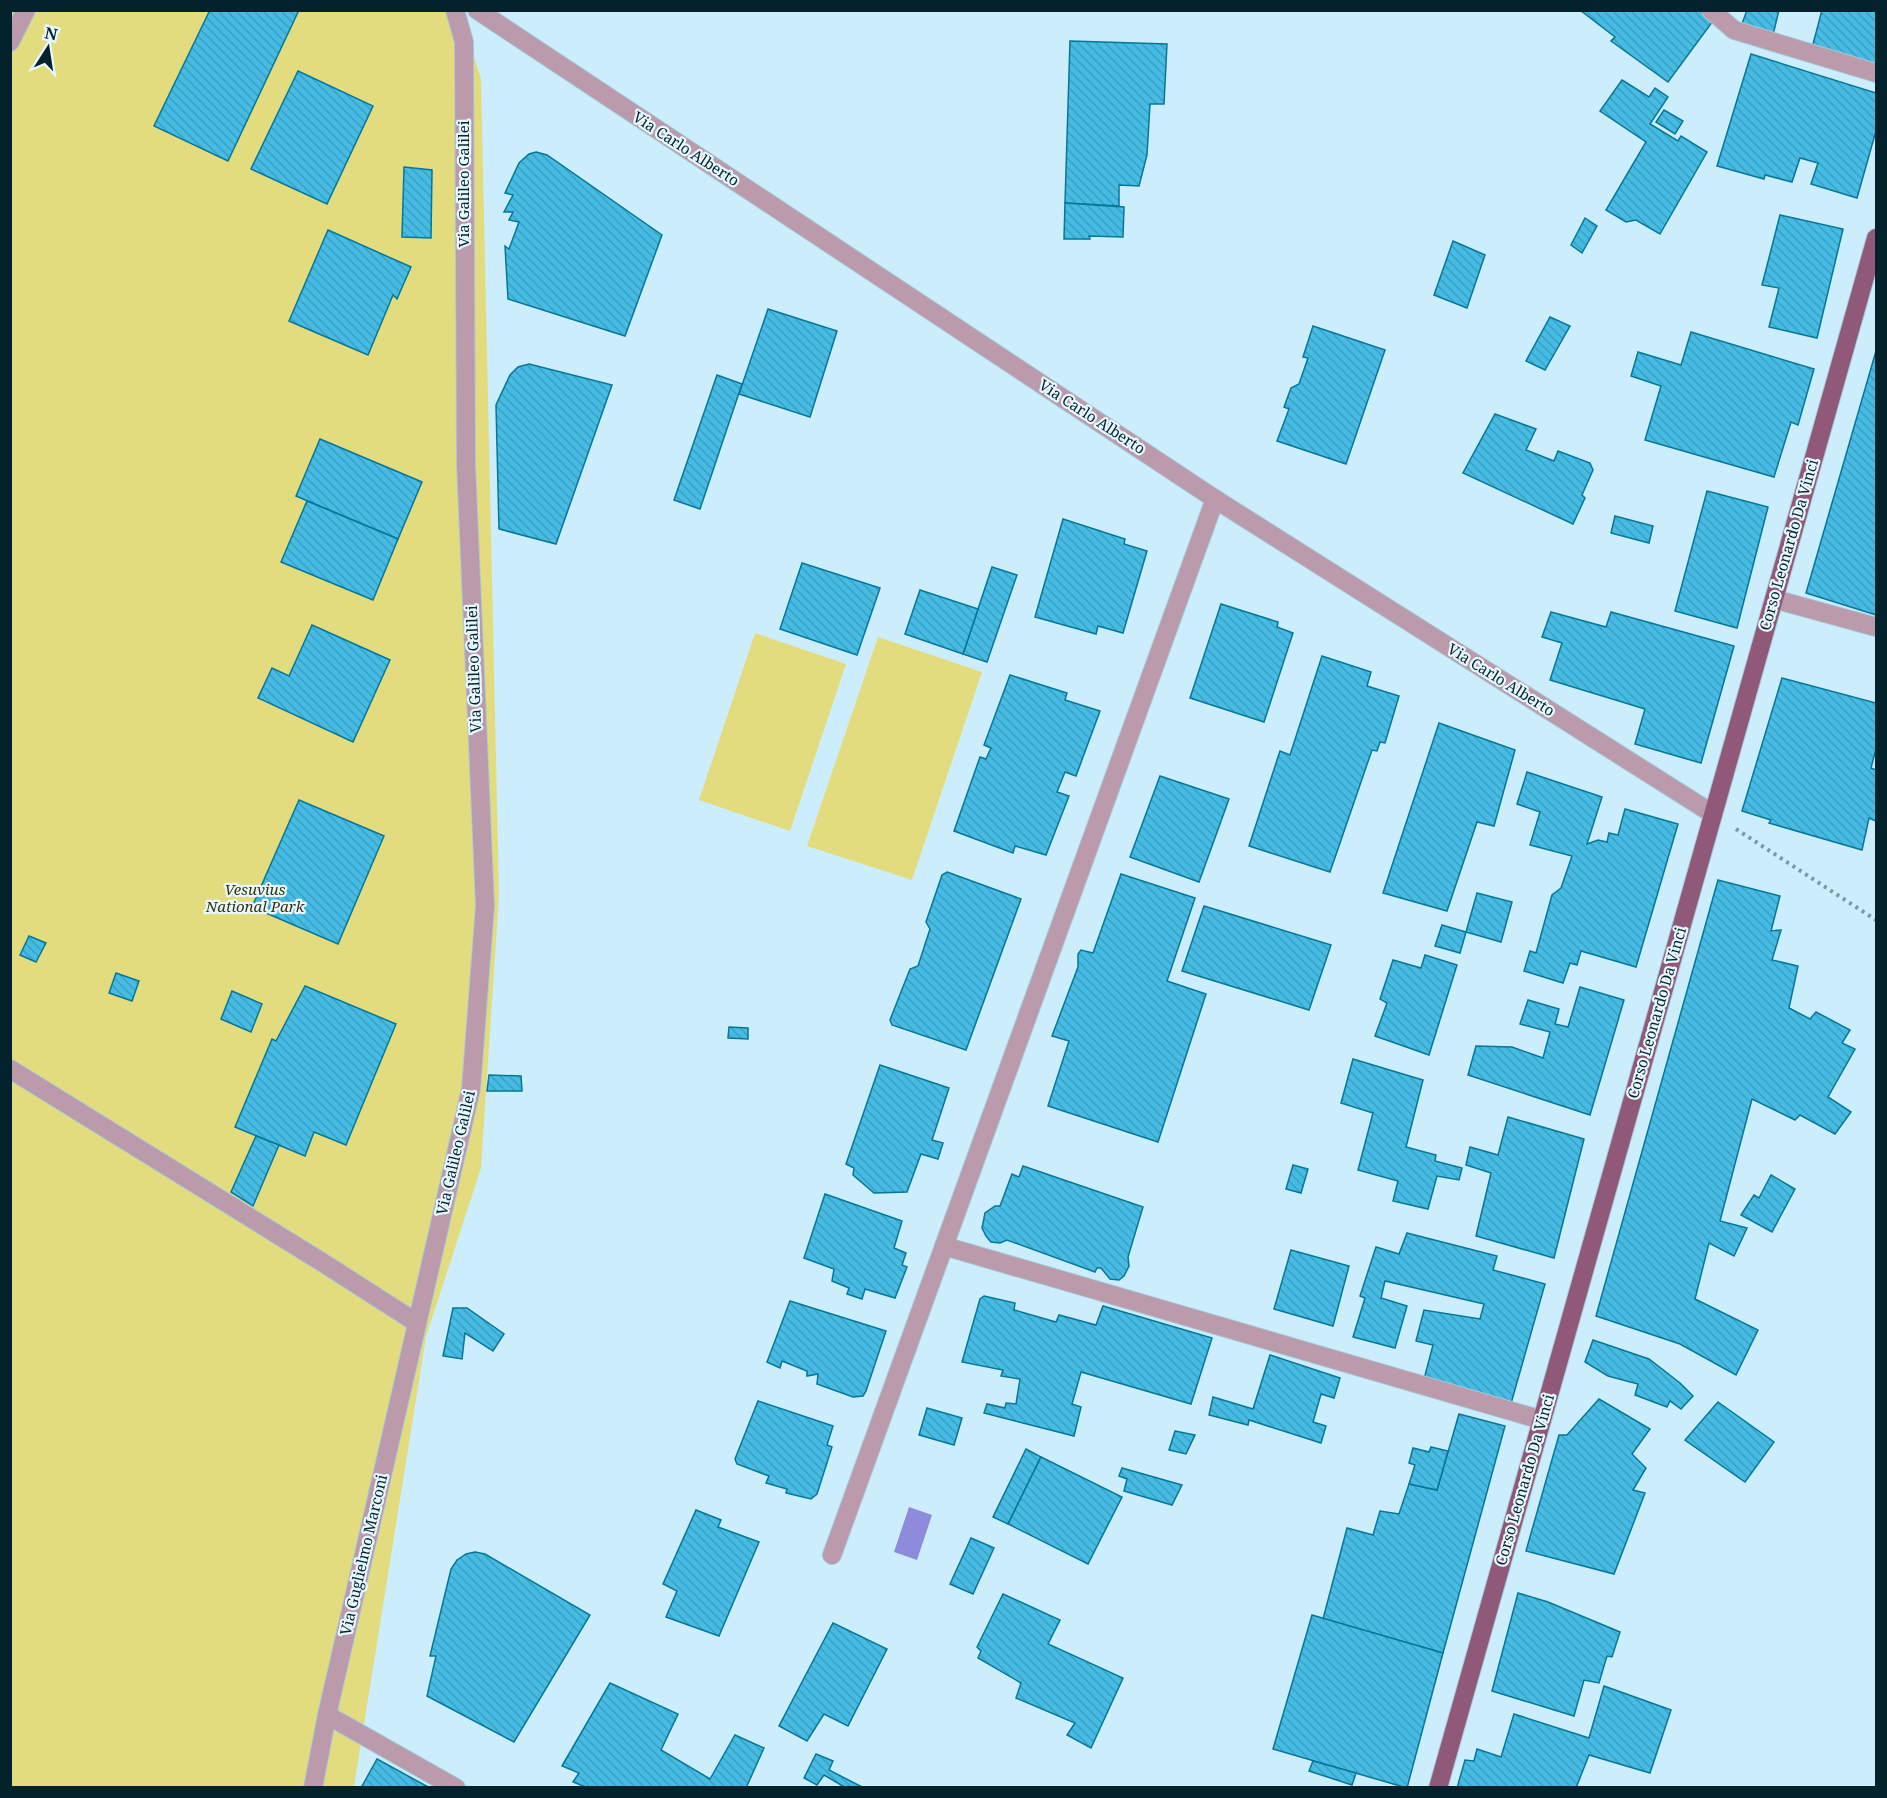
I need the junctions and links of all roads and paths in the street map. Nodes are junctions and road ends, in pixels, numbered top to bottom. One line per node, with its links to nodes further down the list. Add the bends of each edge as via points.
1 (26, 10): 5 (street)
2 (455, 10): 15 (street, Via Galileo Galilei, via 464,42 465,464 485,906 471,1089)
3 (477, 10): 8 (street, Via Carlo Alberto)
4 (1711, 10): 6 (street, via 1734,30)
5 (10, 42)
6 (1876, 72)
7 (1876, 238): 9 (main road, Corso Leonardo Da Vinci)
8 (1215, 499): 11 (street, Via Carlo Alberto); 14 (street)
9 (1774, 599): 10 (street); 11 (main road, Corso Leonardo Da Vinci)
10 (1876, 627)
11 (1713, 814): 12 (path); 16 (main road, Corso Leonardo Da Vinci)
12 (1876, 920)
13 (10, 1069): 15 (street)
14 (944, 1246): 16 (street); 17 (street)
15 (417, 1323): 18 (street, Via Guglielmo Marconi)
16 (1542, 1419): 21 (main road, Corso Leonardo Da Vinci)
17 (832, 1555)
18 (327, 1714): 19 (street, Via Guglielmo Marconi); 20 (street)
19 (313, 1788)
20 (456, 1788)
21 (1438, 1788)

